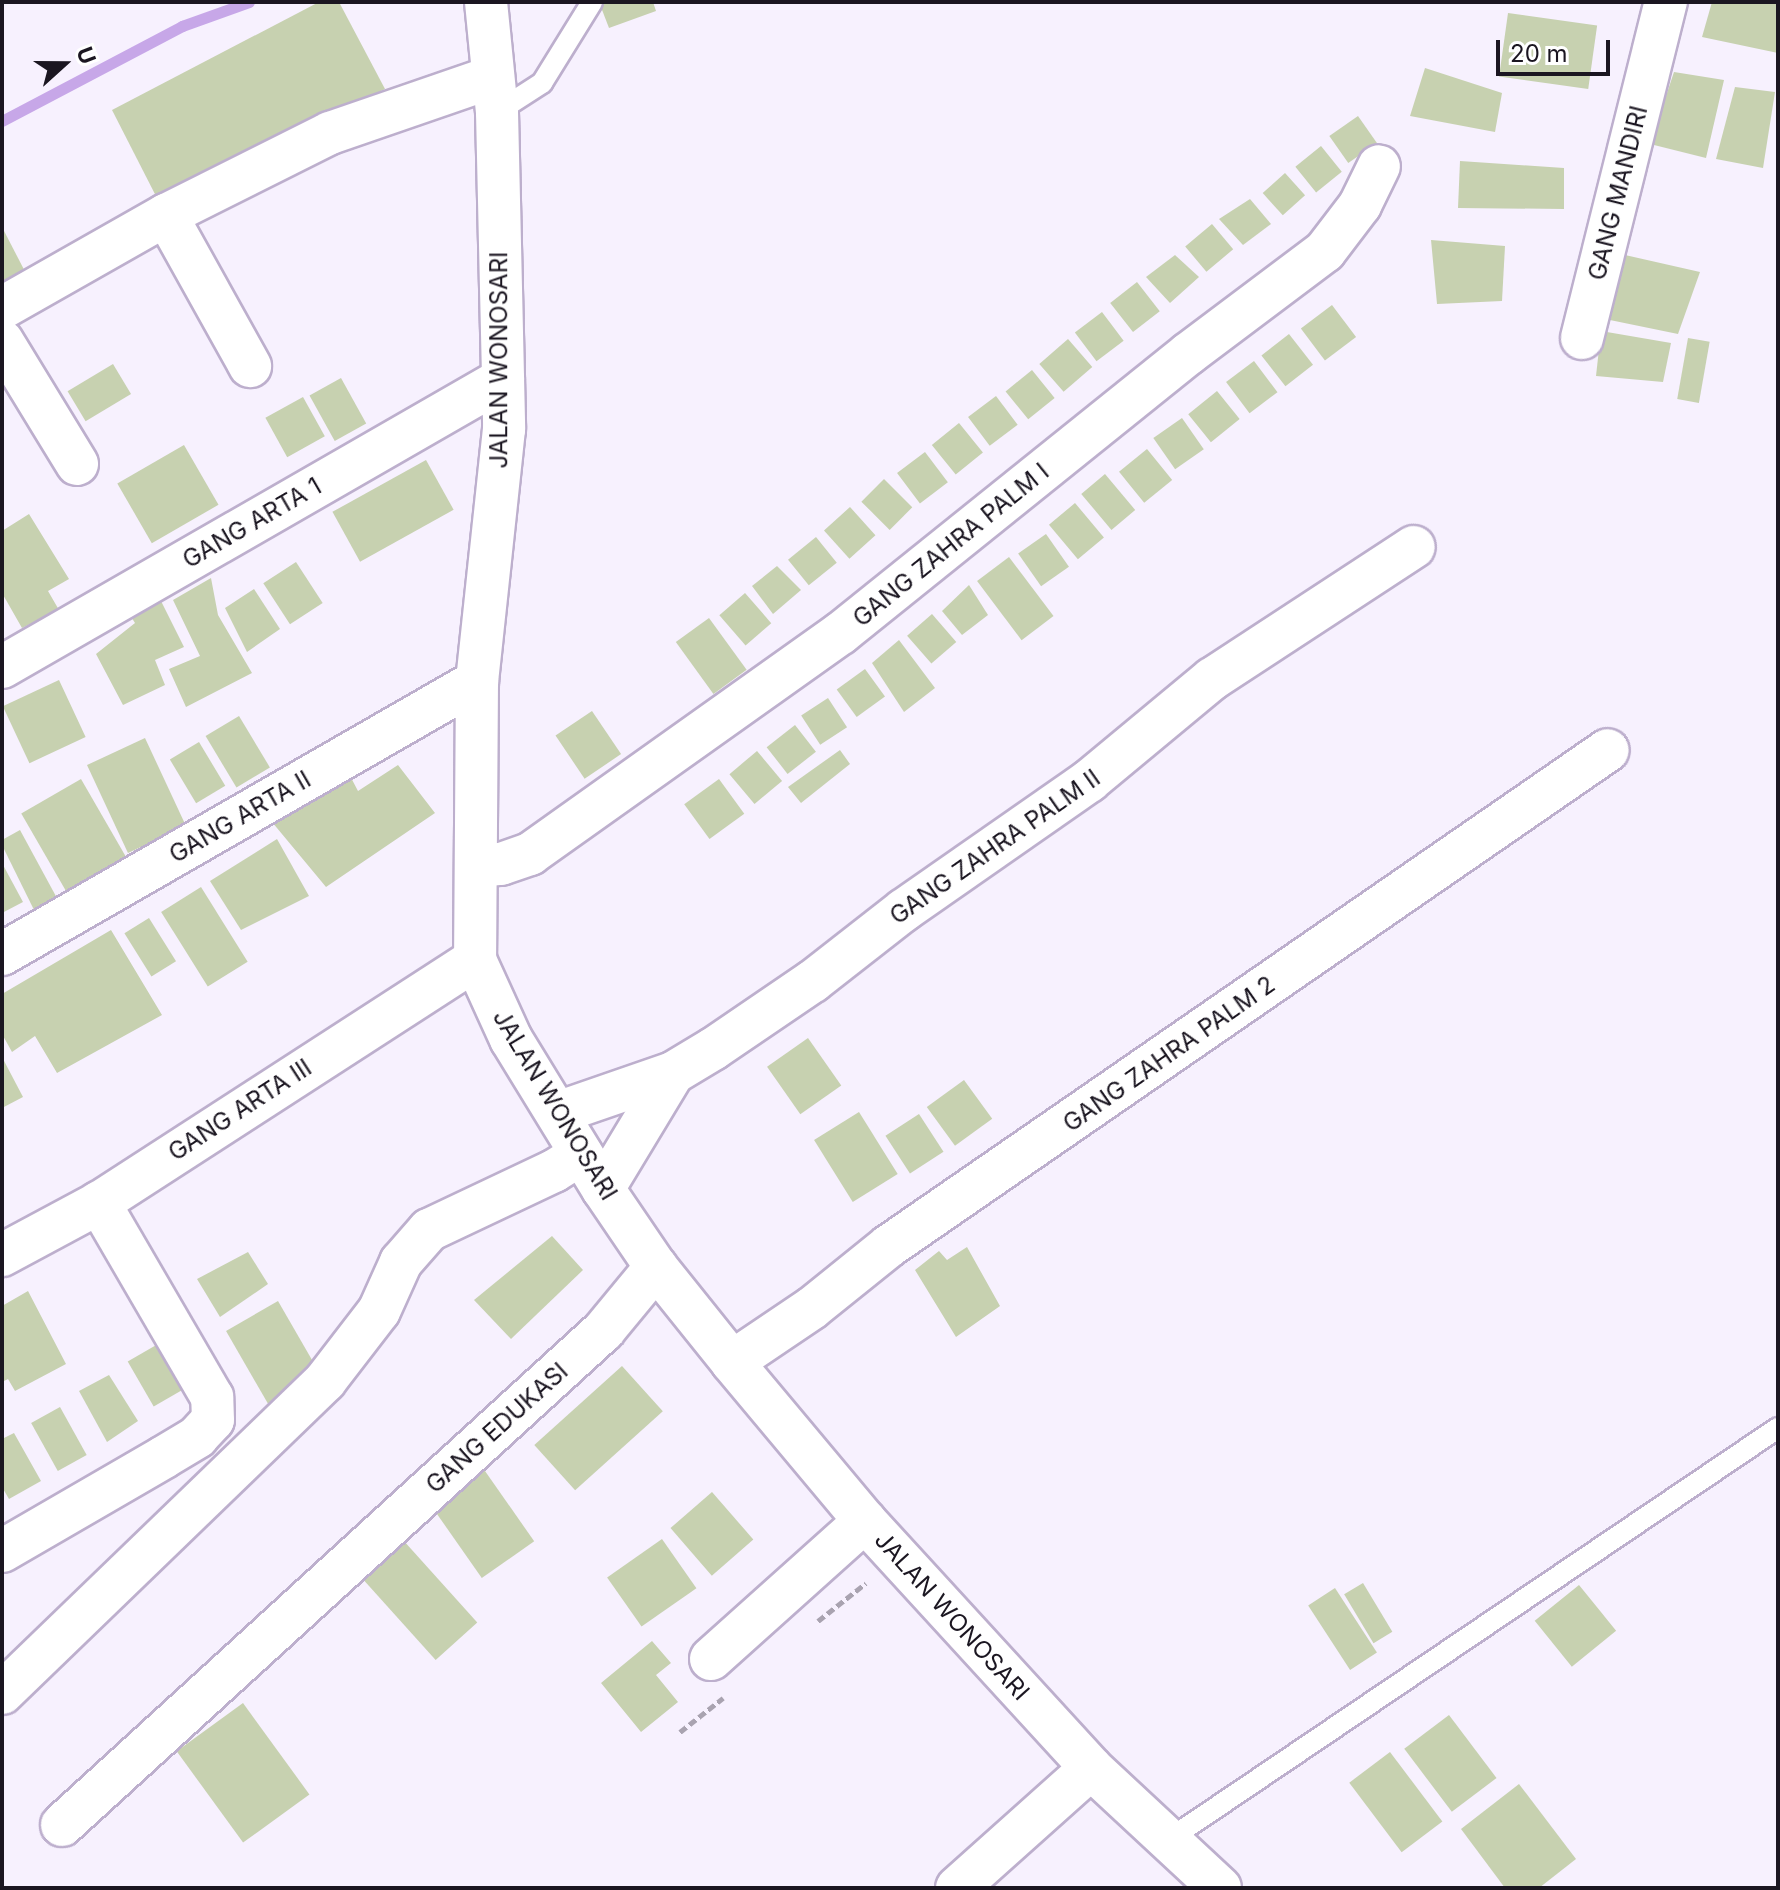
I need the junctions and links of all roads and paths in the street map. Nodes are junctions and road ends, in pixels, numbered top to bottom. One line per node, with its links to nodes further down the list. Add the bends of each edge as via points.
1 (486, 2): 4 (street, JALAN WONOSARI)
2 (592, 2): 4 (lane, via 542,83)
3 (1666, 2): 8 (street, GANG MANDIRI)
4 (495, 94): 6 (street, via 330,133); 11 (street, JALAN WONOSARI)
5 (1379, 166): 17 (street, GANG ZAHRA PALM I, via 1360,205 1325,251 1188,354 841,633 530,854)
6 (166, 215): 7 (street); 10 (street)
7 (2, 308)
8 (1582, 338)
9 (2, 341): 12 (street)
10 (250, 366)
11 (503, 379): 14 (street, GANG ARTA 1); 15 (street, JALAN WONOSARI, via 504,429)
12 (77, 464)
13 (1414, 547): 20 (street, GANG ZAHRA PALM II, via 1212,679 1089,781 904,910 813,981)
14 (2, 667)
15 (477, 681): 17 (street, JALAN WONOSARI); 18 (street, GANG ARTA II)
16 (1608, 750): 27 (street, GANG ZAHRA PALM 2, via 889,1246 812,1308)
17 (477, 866): 19 (street, JALAN WONOSARI)
18 (2, 954)
19 (475, 960): 21 (street, JALAN WONOSARI, via 511,1039); 24 (street, GANG ARTA III)
20 (673, 1073): 21 (street, GANG ZAHRA PALM II); 23 (street)
21 (557, 1113): 22 (street, JALAN WONOSARI)
22 (581, 1154): 23 (street, JALAN WONOSARI); 32 (street, via 429,1230 401,1262 379,1311 325,1381)
23 (603, 1189): 26 (street, JALAN WONOSARI)
24 (99, 1203): 25 (street, GANG ARTA III); 30 (street, via 212,1397 213,1420 175,1451)
25 (2, 1255)
26 (656, 1267): 27 (street, JALAN WONOSARI); 34 (street, GANG EDUKASI, via 604,1330)
27 (732, 1362): 29 (street, JALAN WONOSARI)
28 (1778, 1428): 35 (lane)
29 (865, 1521): 31 (street); 33 (street, JALAN WONOSARI)
30 (2, 1551)
31 (711, 1659)
32 (2, 1693)
33 (1091, 1768): 35 (street, JALAN WONOSARI); 36 (street)
34 (62, 1825)
35 (1168, 1840): 37 (street, JALAN WONOSARI)
36 (957, 1888)
37 (1220, 1888)

